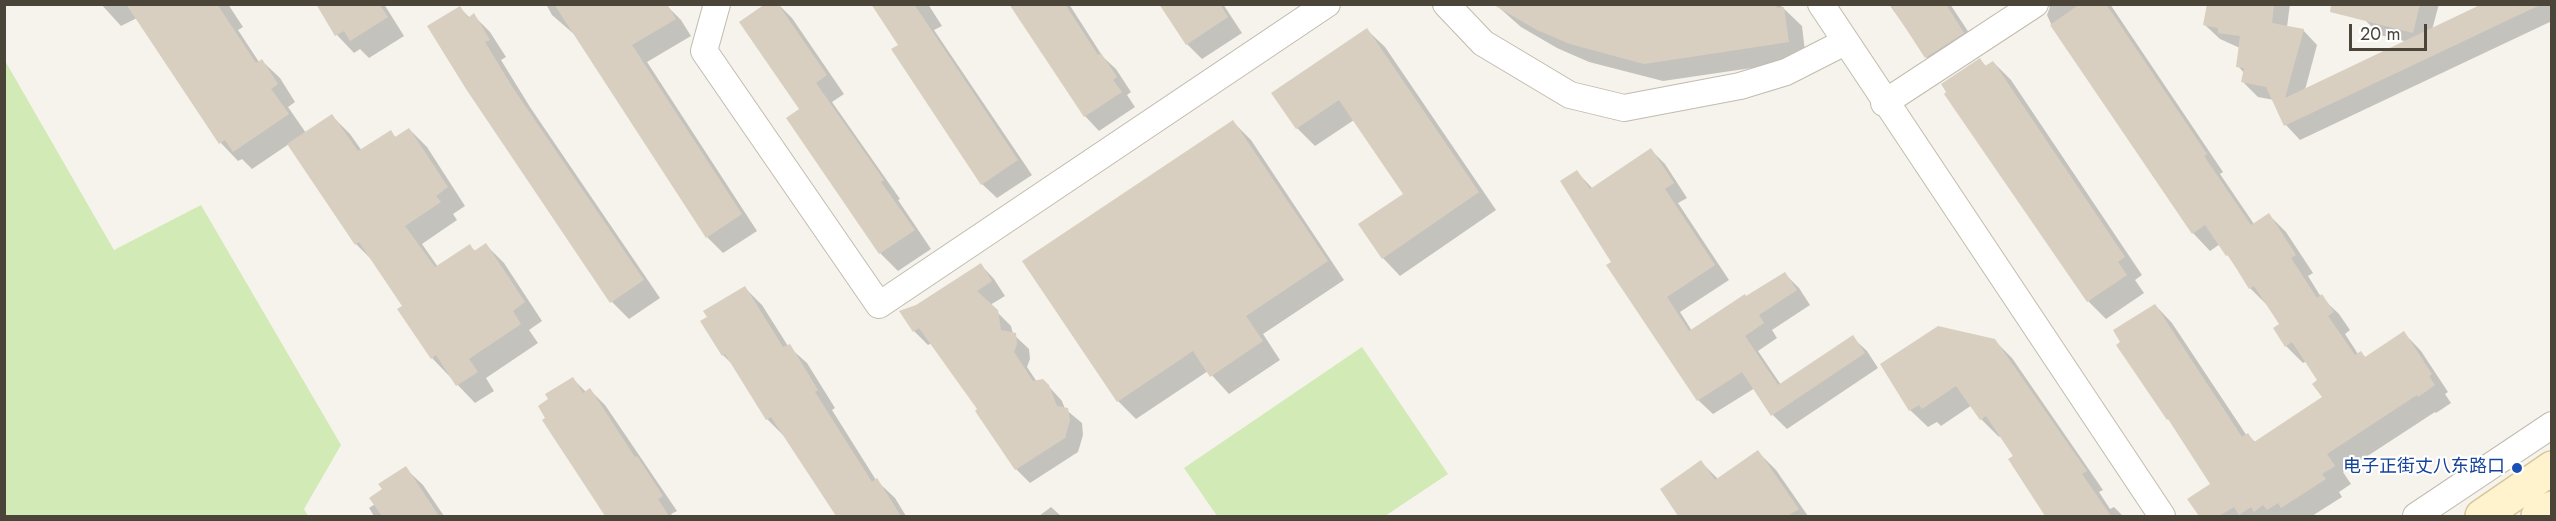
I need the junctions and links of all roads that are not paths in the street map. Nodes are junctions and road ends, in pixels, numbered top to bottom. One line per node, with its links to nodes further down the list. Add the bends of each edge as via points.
1 (717, 4): 2 (street, via 704,51 879,305)
2 (1327, 4)
3 (1446, 4): 6 (street, via 1482,43 1570,95 1624,108 1768,78)
4 (1821, 4): 6 (street)
5 (2035, 4): 7 (street)
6 (1845, 42): 7 (street)
7 (1884, 103): 11 (street)
8 (2552, 424): 12 (street)
9 (2552, 468): 13 (main road)
10 (2552, 508): 14 (main road)
11 (2162, 516)
12 (2416, 516)
13 (2482, 516)
14 (2538, 516)

